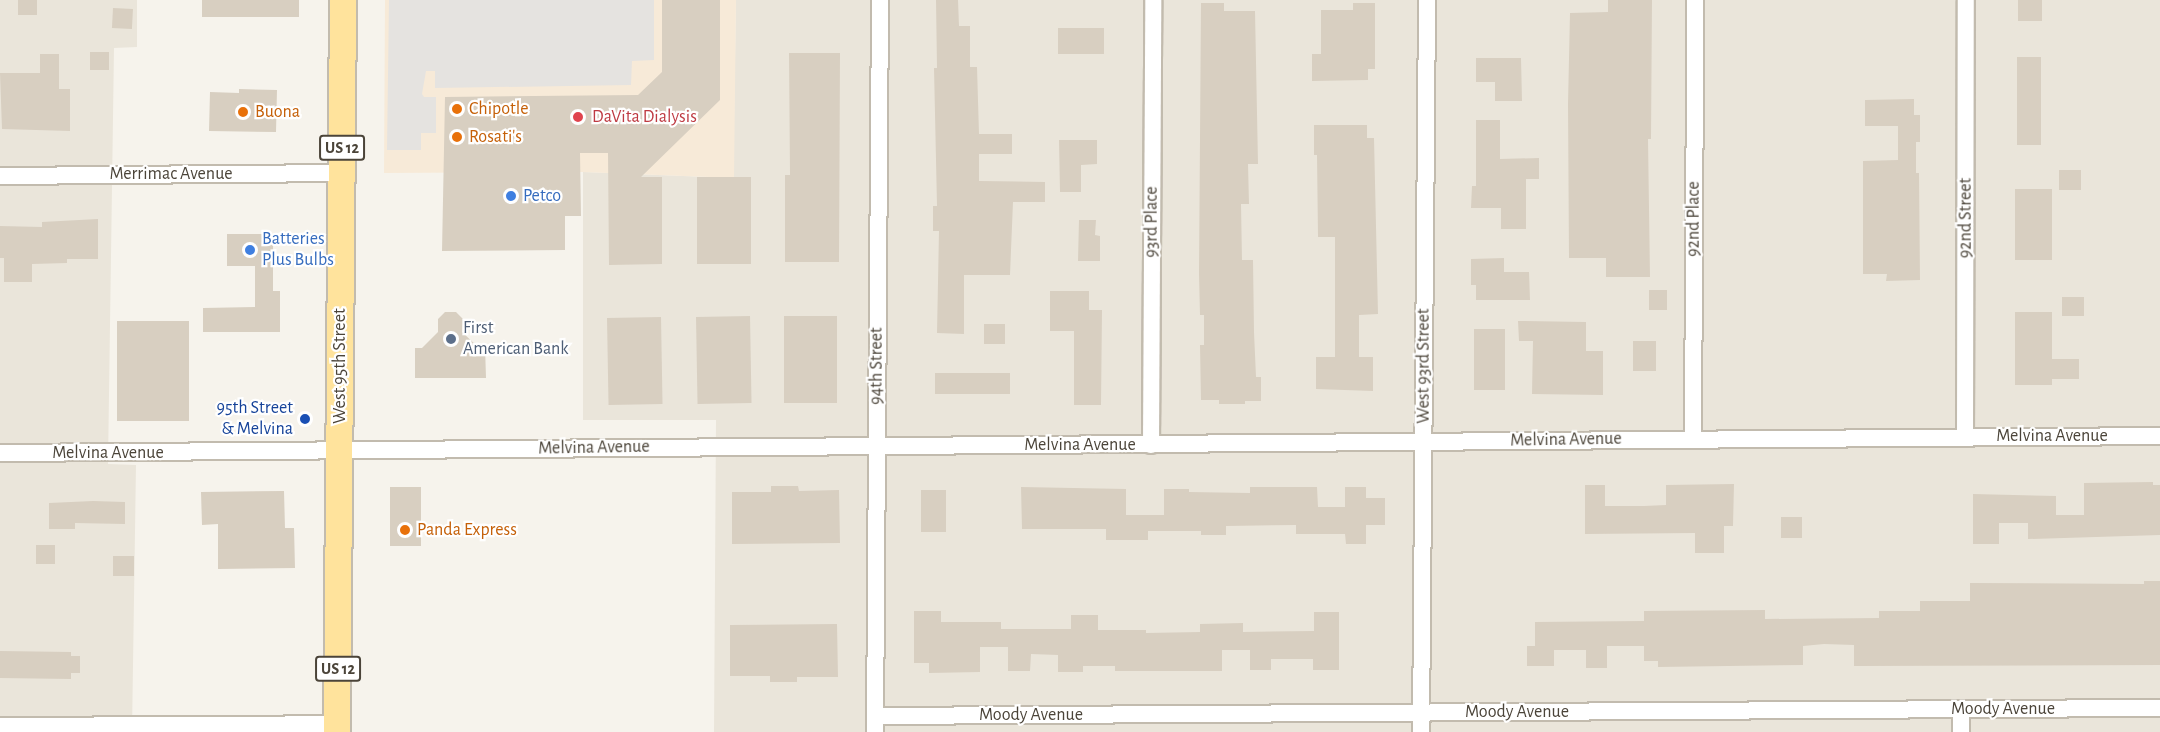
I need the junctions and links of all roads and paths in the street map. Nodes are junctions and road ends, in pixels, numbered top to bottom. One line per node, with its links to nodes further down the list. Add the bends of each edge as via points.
1 (343, 0): 7 (main road, West 95th Street / US 12)
2 (880, 0): 13 (street, 94th Street)
3 (1153, 0): 14 (street, 93rd Place)
4 (1427, 0): 12 (street, West 93rd Street)
5 (1695, 0): 11 (street, 92nd Place)
6 (1966, 0): 10 (street, 92nd Street)
7 (342, 173): 8 (street, Merrimac Avenue); 15 (main road, West 95th Street / US 12)
8 (0, 176)
9 (2160, 436): 10 (street, Melvina Avenue)
10 (1965, 437): 11 (street, Melvina Avenue)
11 (1694, 438): 12 (street, Melvina Avenue)
12 (1423, 441): 14 (street, Melvina Avenue); 19 (street, West 93rd Street)
13 (877, 445): 14 (street, Melvina Avenue); 15 (street, Melvina Avenue); 20 (street, 94th Street)
14 (1151, 445)
15 (339, 452): 16 (street, Melvina Avenue); 22 (main road, West 95th Street / US 12)
16 (0, 453)
17 (2160, 708): 18 (street, Moody Avenue)
18 (1961, 709): 19 (street, Moody Avenue); 24 (street)
19 (1421, 713): 20 (street, Moody Avenue); 23 (street, West 93rd Street)
20 (875, 724)
21 (0, 726): 22 (street)
22 (337, 728)
23 (1421, 732)
24 (1961, 732)

